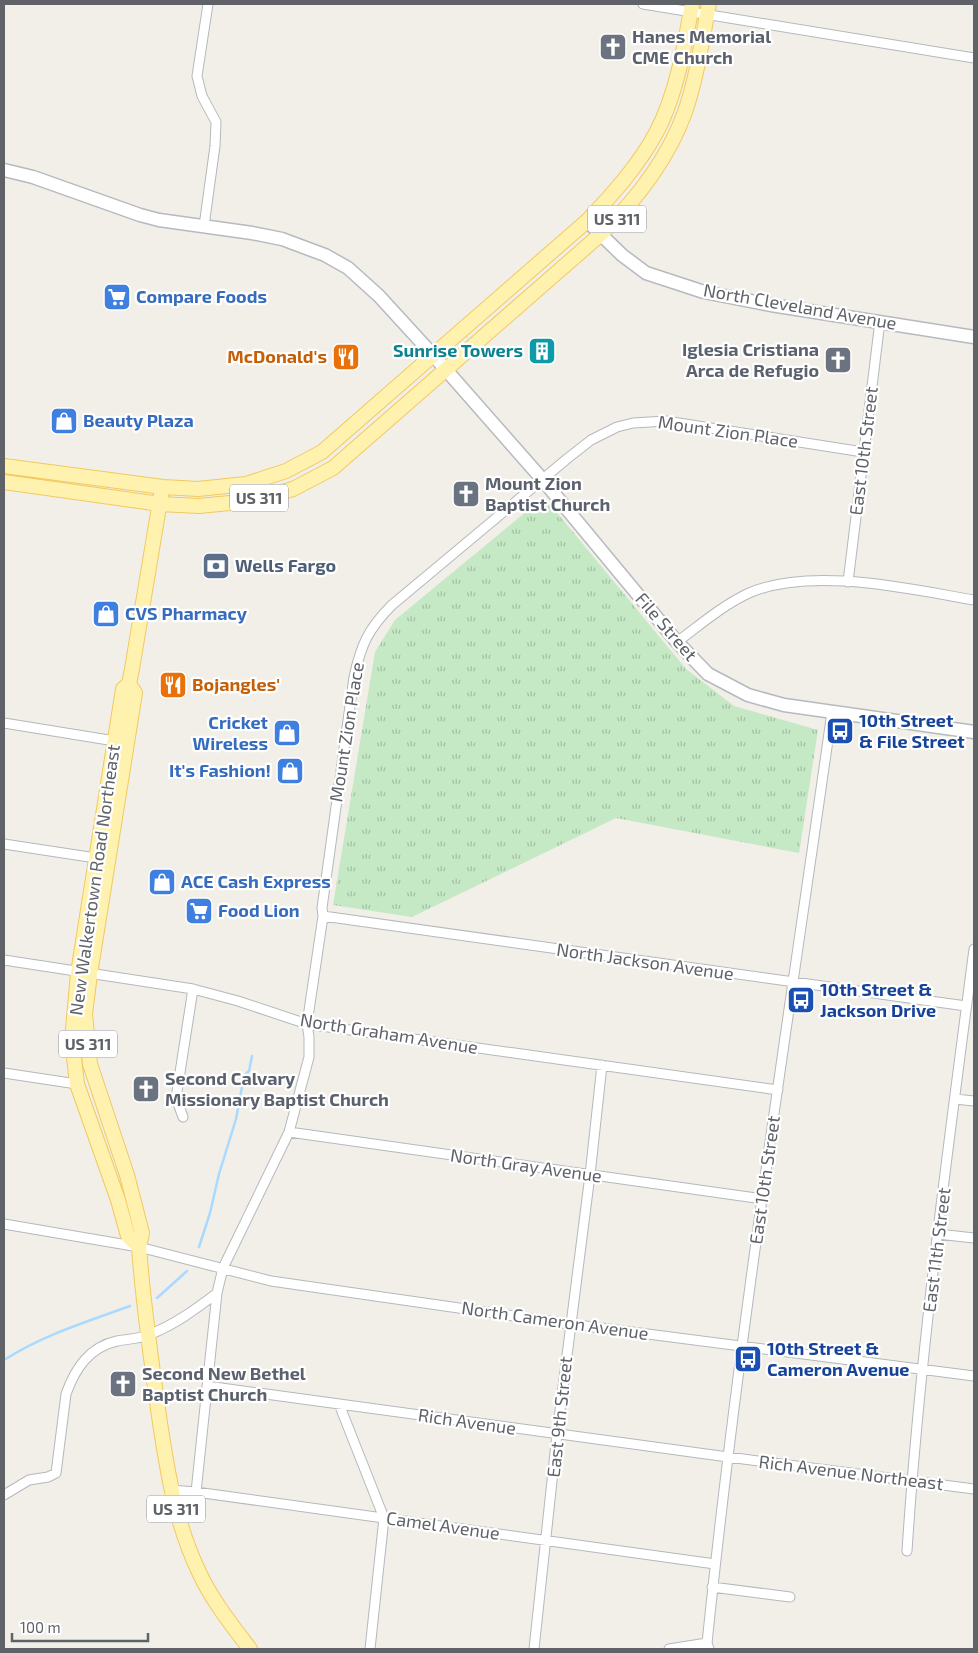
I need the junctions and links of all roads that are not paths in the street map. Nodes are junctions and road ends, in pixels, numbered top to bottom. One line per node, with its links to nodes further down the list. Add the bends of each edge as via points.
1 (208, 4): 8 (street, via 196,76 216,122)
2 (643, 4): 3 (street)
3 (691, 8): 4 (street); 7 (main road, US 311, via 681,63 657,132 611,197)
4 (708, 9): 5 (street); 9 (main road, US 311, via 696,74 672,140 626,210)
5 (974, 58)
6 (4, 170): 8 (street, via 140,215)
7 (587, 221): 9 (street, North Cleveland Avenue); 12 (main road, US 311)
8 (204, 226): 12 (street, via 282,239 325,255 348,268 379,296)
9 (601, 234): 10 (street, North Cleveland Avenue, via 646,273 704,292); 13 (main road, US 311)
10 (880, 321): 11 (street, North Cleveland Avenue); 14 (street, East 10th Street)
11 (974, 337)
12 (433, 355): 13 (street); 18 (main road, US 311, via 322,452 286,471 246,484 198,489)
13 (446, 370): 16 (street, File Street); 19 (main road, US 311, via 333,468 293,489 250,500 199,506)
14 (863, 452): 16 (street, Mount Zion Place, via 716,428 649,421 605,432); 20 (street, East 10th Street)
15 (4, 466): 18 (main road)
16 (542, 479): 22 (street, File Street); 30 (street, Mount Zion Place, via 392,605 362,645 347,722)
17 (4, 482): 19 (main road)
18 (163, 487): 19 (main road, New Walkertown Road Northeast / US 311)
19 (160, 504): 23 (main road, New Walkertown Road Northeast / US 311)
20 (848, 582): 21 (street); 22 (street, via 810,581 757,590 717,612)
21 (974, 600)
22 (677, 642): 24 (street, File Street, via 708,674 748,694 784,705)
23 (129, 684): 27 (main road, New Walkertown Road Northeast / US 311, via 123,689); 34 (main road, New Walkertown Road Northeast / US 311, via 135,693)
24 (832, 712): 26 (street, File Street); 35 (street, East 10th Street)
25 (4, 723): 27 (street)
26 (974, 732)
27 (115, 741): 29 (main road, New Walkertown Road Northeast / US 311)
28 (4, 844): 29 (street)
29 (96, 858): 34 (main road, New Walkertown Road Northeast / US 311)
30 (323, 916): 35 (street, North Jackson Avenue); 38 (street, Mount Zion Place)
31 (974, 949): 32 (street, East 11th Street)
32 (974, 953): 37 (street, East 11th Street)
33 (4, 960): 34 (street, North Graham Avenue)
34 (84, 973): 36 (street, North Graham Avenue); 41 (main road, New Walkertown Road Northeast / US 311, via 72,1040); 47 (main road, New Walkertown Road Northeast / US 311, via 90,1064)
35 (794, 982): 37 (street, North Jackson Avenue); 42 (street, East 10th Street)
36 (193, 989): 38 (street, North Graham Avenue); 45 (street, via 176,1098)
37 (966, 1006): 43 (street, East 11th Street)
38 (307, 1024): 39 (street, North Graham Avenue); 46 (street, Mount Zion Place, via 309,1057)
39 (602, 1065): 42 (street, North Graham Avenue); 48 (street, East 9th Street)
40 (4, 1073): 41 (street)
41 (77, 1084): 47 (main road, via 89,1095 108,1146); 53 (main road, New Walkertown Road Northeast / US 311, via 128,1236)
42 (778, 1090): 49 (street, East 10th Street)
43 (955, 1099): 44 (street); 51 (street, East 11th Street)
44 (974, 1101)
45 (183, 1117)
46 (289, 1132): 48 (street, North Gray Avenue); 54 (street, Mount Zion Place)
47 (117, 1148): 53 (main road, New Walkertown Road Northeast / US 311, via 142,1234)
48 (590, 1175): 49 (street, North Gray Avenue); 56 (street, East 9th Street)
49 (763, 1199): 58 (street, East 10th Street)
50 (4, 1224): 53 (street, North Cameron Avenue)
51 (938, 1234): 52 (street); 59 (street, East 11th Street)
52 (974, 1238)
53 (139, 1247): 54 (street, North Cameron Avenue); 57 (main road, New Walkertown Road Northeast / US 311)
54 (223, 1268): 55 (street, Mount Zion Place); 56 (street, North Cameron Avenue, via 272,1281)
55 (217, 1293): 57 (street, via 187,1315); 61 (street, Mount Zion Place)
56 (570, 1324): 58 (street, North Cameron Avenue); 63 (street, East 9th Street)
57 (147, 1336): 67 (main road, New Walkertown Road Northeast / US 311); 69 (street, via 102,1345 88,1355 66,1394 56,1473 28,1480)
58 (742, 1345): 59 (street, North Cameron Avenue); 64 (street, East 10th Street)
59 (923, 1369): 60 (street, North Cameron Avenue); 65 (street, East 11th Street)
60 (974, 1376)
61 (207, 1386): 62 (street, Rich Avenue); 68 (street, Mount Zion Place)
62 (339, 1404): 63 (street, Rich Avenue); 70 (street)
63 (557, 1434): 64 (street, Rich Avenue); 71 (street, East 9th Street)
64 (728, 1458): 65 (street, Rich Avenue Northeast); 73 (street, East 10th Street)
65 (911, 1481): 66 (street, Rich Avenue Northeast); 72 (street, East 11th Street)
66 (974, 1489)
67 (170, 1490): 68 (street, Camel Avenue); 77 (main road, New Walkertown Road Northeast / US 311, via 198,1571 221,1612)
68 (196, 1492): 70 (street, Camel Avenue)
69 (4, 1495)
70 (384, 1518): 71 (street, Camel Avenue); 78 (street)
71 (547, 1540): 73 (street, Camel Avenue); 79 (street, East 9th Street)
72 (907, 1552)
73 (715, 1564): 74 (street, East 10th Street)
74 (712, 1587): 75 (street); 76 (street, East 10th Street)
75 (790, 1597)
76 (708, 1646): 80 (street)
77 (250, 1649)
78 (370, 1649)
79 (534, 1649)
80 (668, 1649)

